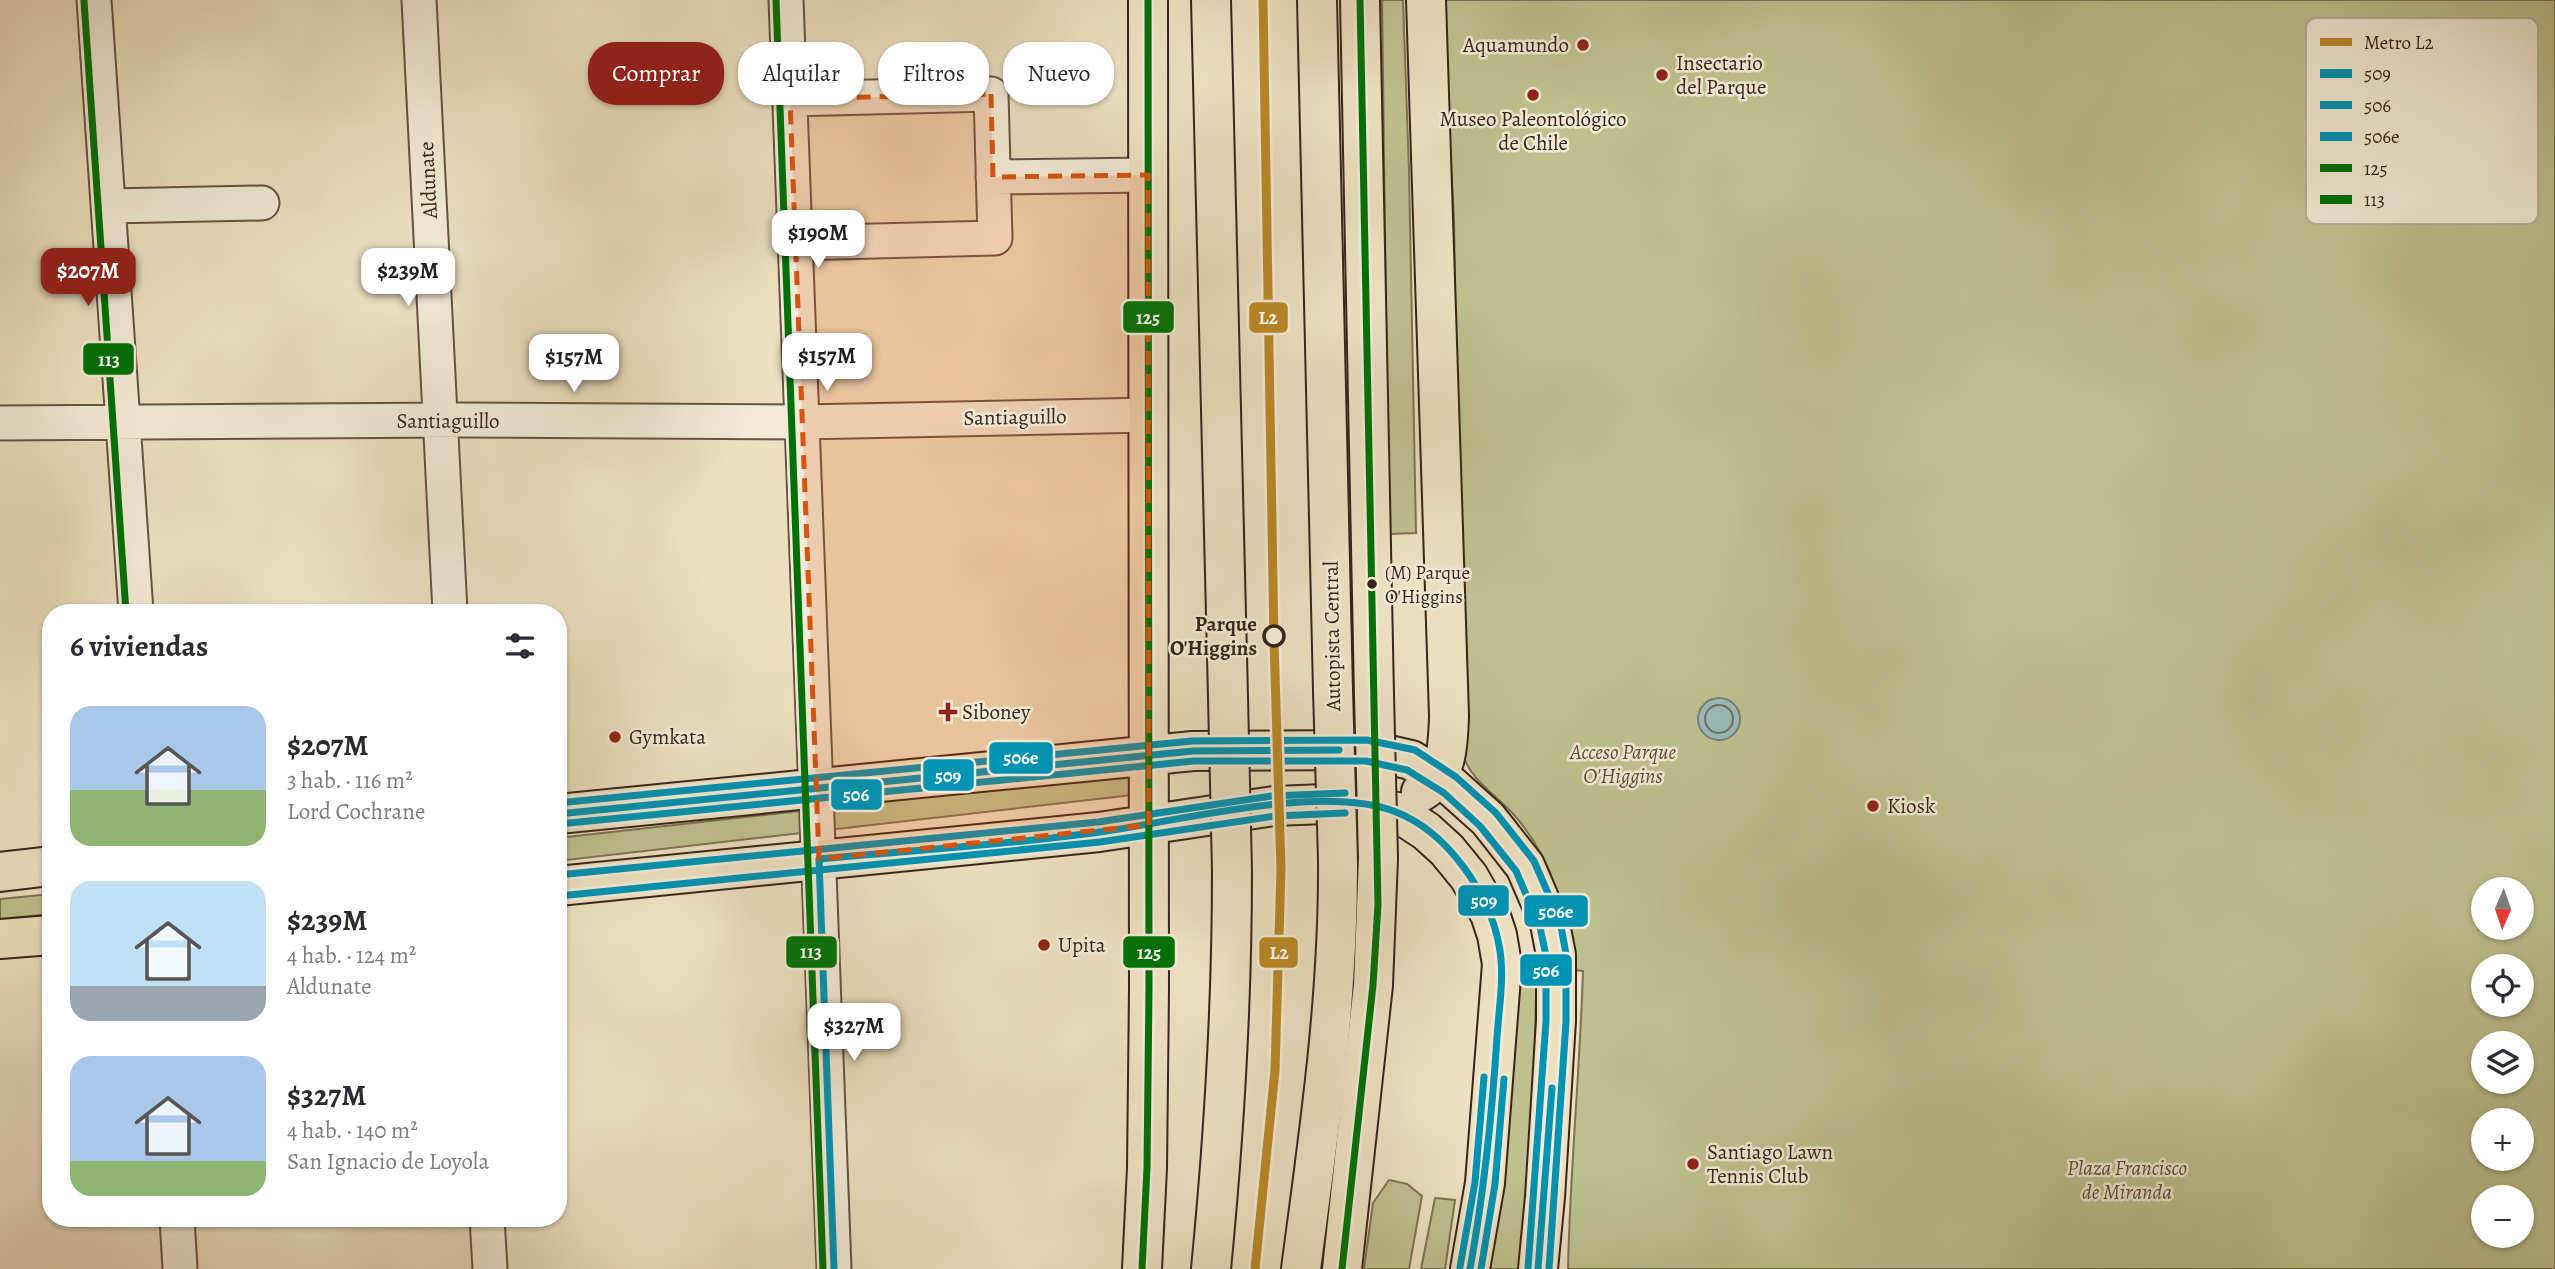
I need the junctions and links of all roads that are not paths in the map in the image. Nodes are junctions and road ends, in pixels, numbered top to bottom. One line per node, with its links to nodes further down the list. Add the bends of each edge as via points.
1 (94, 0): 15 (street)
2 (419, 0): 18 (street, Aldunate)
3 (786, 0): 9 (street)
4 (1148, 0): 12 (main road)
5 (1211, 0): 42 (main road, bridge, via 1232,871 1229,1049)
6 (1317, 0): 43 (main road, Autopista Central, bridge, via 1339,917 1334,996)
7 (1360, 0): 44 (main road, bridge, via 1378,858 1373,985)
8 (1426, 0): 25 (main road, via 1449,716 1449,746)
9 (788, 42)
10 (864, 97): 13 (street, via 991,94)
11 (790, 105): 16 (street)
12 (1149, 175): 13 (street); 17 (main road)
13 (993, 177): 16 (street, via 995,238)
14 (262, 203): 15 (street)
15 (108, 206): 19 (street)
16 (795, 243): 20 (street)
17 (1149, 415): 20 (street, Santiaguillo); 24 (main road)
18 (441, 421): 19 (street, Santiaguillo); 20 (street, Santiaguillo); 23 (street, Aldunate)
19 (123, 422): 21 (street, Santiaguillo); 22 (street)
20 (801, 422): 26 (street)
21 (0, 423)
22 (135, 604)
23 (450, 604)
24 (1150, 755): 25 (main road, via 1367,750 1411,760); 26 (main road); 29 (main road)
25 (1437, 775): 27 (main road, via 1419,793); 46 (main road, via 1478,808 1507,842 1525,866 1550,924 1557,997)
26 (814, 788): 28 (main road); 30 (street)
27 (1380, 807): 29 (main road, via 1329,803 1274,806); 45 (main road, via 1412,821 1458,862 1481,894 1501,951 1485,1183)
28 (567, 813)
29 (1149, 825): 30 (main road); 41 (main road)
30 (819, 859): 33 (main road); 40 (street)
31 (42, 867): 32 (main road)
32 (0, 872)
33 (567, 885)
34 (42, 936): 35 (main road)
35 (0, 939)
36 (178, 1227): 38 (street)
37 (488, 1227): 39 (street)
38 (180, 1269)
39 (491, 1269)
40 (834, 1269)
41 (1142, 1269)
42 (1211, 1269)
43 (1301, 1269)
44 (1342, 1269)
45 (1469, 1269)
46 (1538, 1269)

